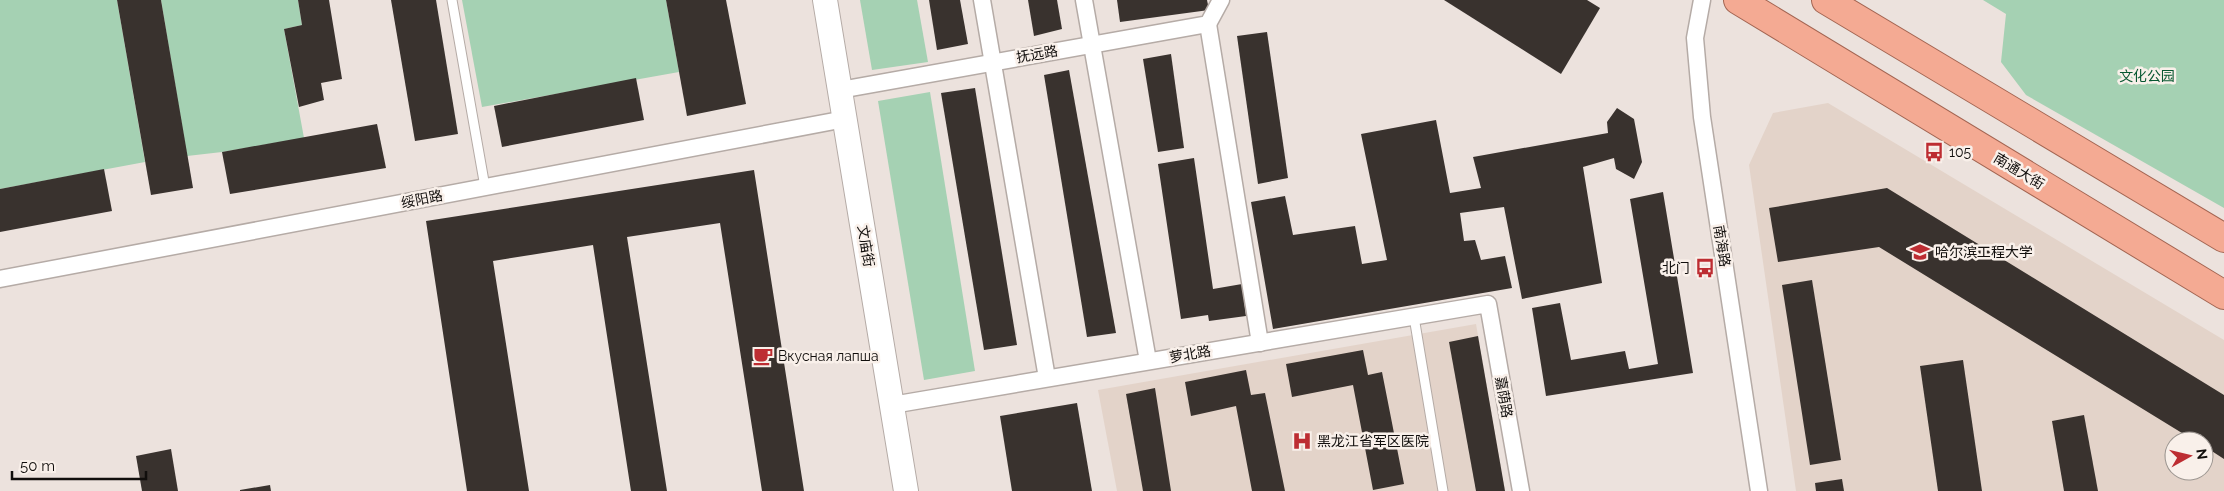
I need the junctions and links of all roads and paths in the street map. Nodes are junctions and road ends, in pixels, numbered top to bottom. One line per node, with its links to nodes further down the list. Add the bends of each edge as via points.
1 (452, 0): 14 (lane)
2 (826, 0): 12 (main road, 文庙街)
3 (982, 0): 11 (street)
4 (1084, 0): 10 (street)
5 (1221, 0): 9 (street)
6 (1702, 0): 27 (street, 南海路, via 1695,38 1702,117)
7 (1738, 0): 17 (highway, 南通大街)
8 (1826, 0): 15 (highway)
9 (1208, 24): 10 (street, 抚远路); 20 (street)
10 (1092, 44): 11 (street, 抚远路); 21 (street)
11 (993, 62): 12 (street, 抚远路); 22 (street)
12 (840, 90): 13 (main road, 文庙街)
13 (845, 119): 14 (street, 绥阳路); 23 (main road, 文庙街)
14 (485, 187): 16 (street, 绥阳路)
15 (2224, 238)
16 (0, 279)
17 (2224, 295)
18 (1488, 304): 19 (street, 萝北路); 26 (street, 嘉荫路)
19 (1414, 316): 20 (street, 萝北路); 25 (lane)
20 (1260, 342): 21 (street, 萝北路)
21 (1148, 361): 22 (street, 萝北路)
22 (1047, 378): 23 (street, 萝北路)
23 (892, 404): 24 (main road, 文庙街)
24 (906, 491)
25 (1443, 491)
26 (1520, 491)
27 (1759, 491)

